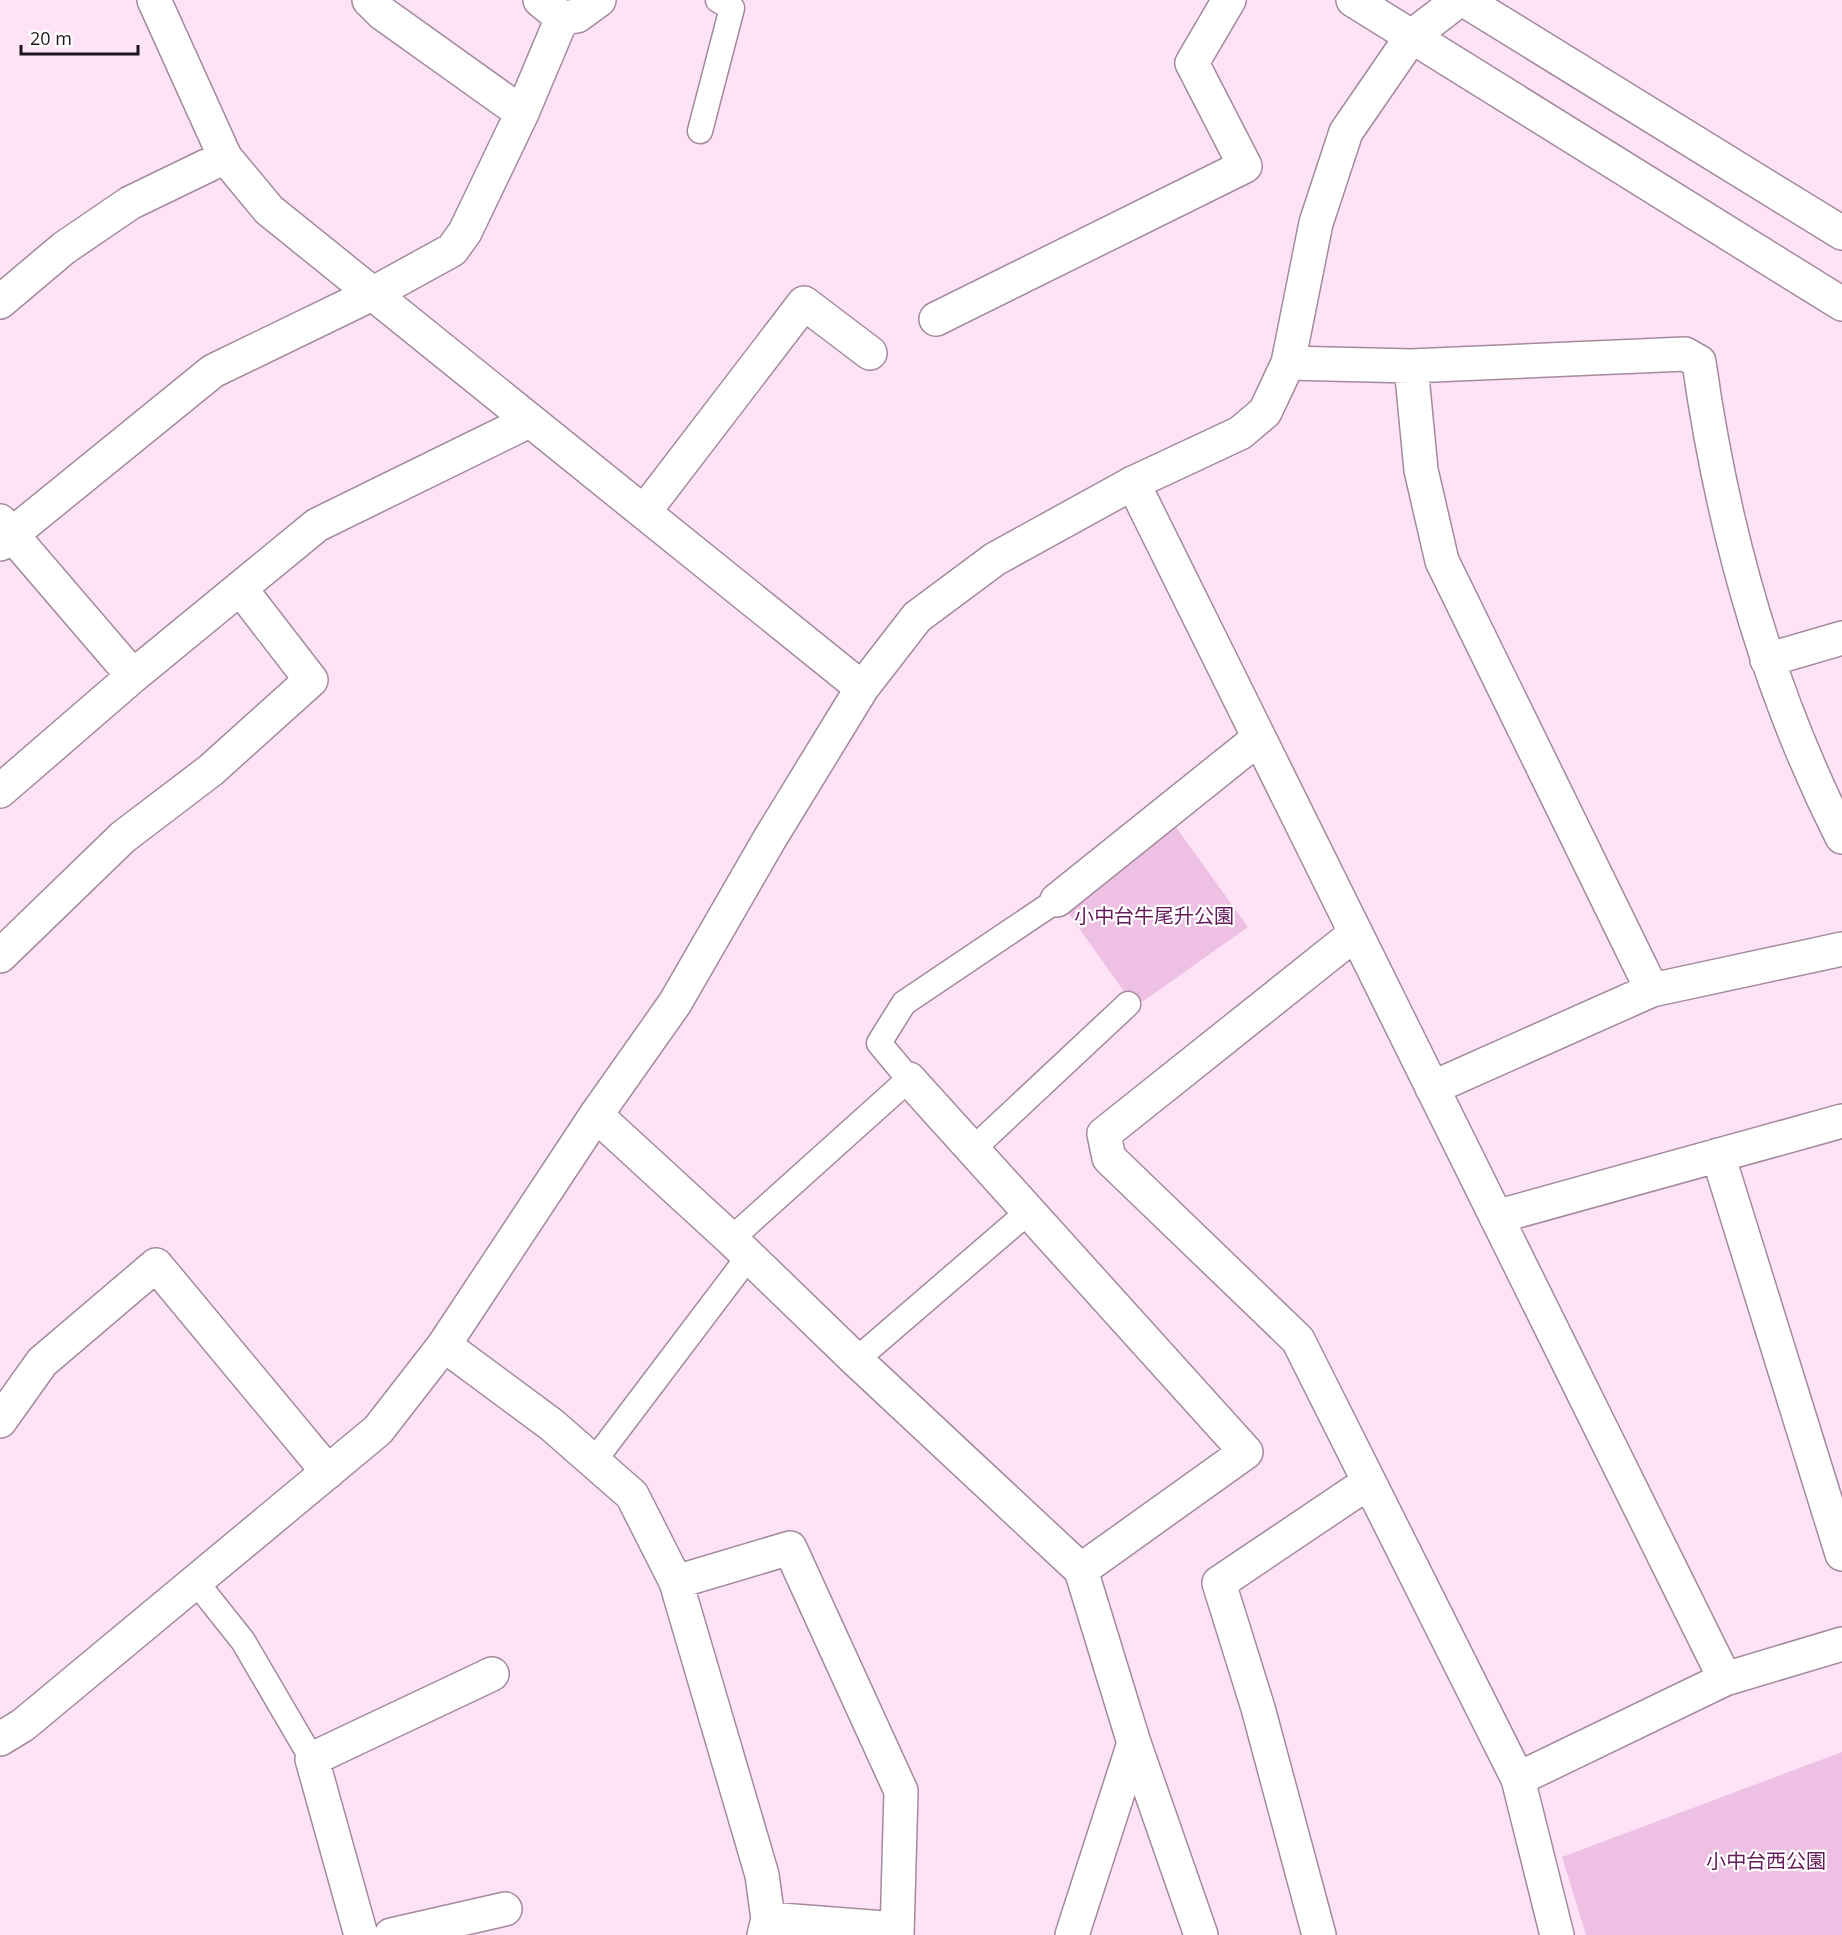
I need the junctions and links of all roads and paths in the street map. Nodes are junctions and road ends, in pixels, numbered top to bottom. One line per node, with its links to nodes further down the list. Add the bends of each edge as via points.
1 (154, 0): 13 (street)
2 (369, 0): 11 (street)
3 (599, 0): 9 (street, via 577,16)
4 (718, 0): 12 (lane, via 732,8)
5 (1228, 0): 18 (street, via 1192,63 1245,166)
6 (1353, 0): 10 (street)
7 (1459, 0): 10 (street)
8 (1464, 0): 14 (street)
9 (551, 9): 11 (street)
10 (1413, 36): 17 (street); 20 (street, via 1346,132 1317,223)
11 (522, 113): 15 (street, via 465,232 452,250)
12 (700, 131)
13 (225, 157): 15 (street, via 269,210); 16 (street, via 130,203 64,248)
14 (1842, 233)
15 (372, 294): 22 (street); 25 (street, via 213,371)
16 (0, 302)
17 (1842, 304)
18 (936, 319)
19 (870, 353): 24 (street, via 804,303)
20 (1288, 363): 21 (street); 23 (street, via 1265,412 1240,433)
21 (1411, 366): 28 (street, via 1685,354 1699,362 1708,430); 38 (street, via 1421,470 1442,561)
22 (529, 421): 24 (street); 26 (street, via 317,525)
23 (1133, 483): 30 (street, via 995,559 917,616); 31 (street)
24 (644, 512): 30 (street)
25 (4, 533): 29 (street)
26 (240, 588): 29 (street); 37 (street, via 310,680 211,770 123,837)
27 (1842, 638): 28 (street)
28 (1767, 660): 33 (street, via 1818,789)
29 (133, 676): 32 (street)
30 (862, 688): 42 (street, via 675,1003)
31 (1259, 738): 34 (street); 35 (street)
32 (0, 791)
33 (1842, 837)
34 (1057, 900): 40 (lane, via 904,1004 879,1043)
35 (1356, 933): 41 (street); 54 (street, via 1104,1134 1109,1158 1298,1340)
36 (1842, 949): 38 (street)
37 (0, 956)
38 (1652, 990): 41 (street)
39 (1128, 1004): 44 (lane)
40 (909, 1078): 44 (street); 48 (lane)
41 (1432, 1088): 47 (street)
42 (596, 1115): 48 (street); 49 (street)
43 (1842, 1121): 45 (street)
44 (972, 1150): 46 (street)
45 (1718, 1155): 47 (street); 55 (street)
46 (1028, 1212): 50 (lane); 56 (street, via 1246,1452)
47 (1496, 1217): 61 (street)
48 (740, 1248): 50 (street); 52 (lane)
49 (444, 1345): 52 (street); 53 (street, via 378,1430)
50 (856, 1360): 56 (street)
51 (0, 1421): 53 (street, via 42,1362 156,1265)
52 (594, 1461): 58 (street, via 632,1495)
53 (328, 1472): 57 (street)
54 (1369, 1482): 65 (street); 73 (street, via 1219,1583 1258,1708)
55 (1842, 1554)
56 (1081, 1570): 63 (street)
57 (196, 1582): 62 (street, via 23,1725); 64 (lane, via 243,1641)
58 (676, 1582): 67 (street, via 762,1875); 68 (street, via 790,1548 901,1791)
59 (1842, 1644): 61 (street)
60 (492, 1674): 64 (street)
61 (1725, 1679): 65 (street)
62 (0, 1739)
63 (1134, 1743): 71 (street); 72 (street)
64 (312, 1759): 69 (street)
65 (1518, 1779): 74 (street)
66 (505, 1909): 70 (street)
67 (766, 1927): 68 (street)
68 (897, 1932)
69 (361, 1935)
70 (391, 1935)
71 (1072, 1935)
72 (1201, 1935)
73 (1319, 1935)
74 (1557, 1935)

